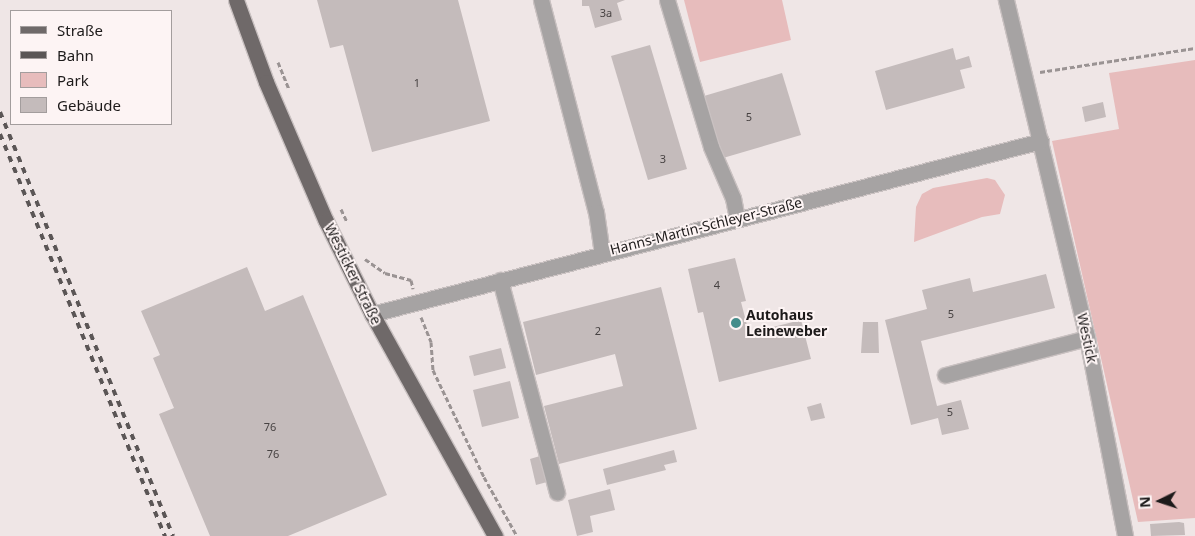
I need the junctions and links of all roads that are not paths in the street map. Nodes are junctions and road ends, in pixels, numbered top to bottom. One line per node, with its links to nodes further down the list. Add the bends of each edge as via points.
1 (236, 0): 9 (main road, Westicker Straße, via 292,145)
2 (541, 0): 7 (street, via 596,212)
3 (667, 0): 6 (street, via 711,147 733,198)
4 (1006, 0): 5 (street, Westick)
5 (1041, 141): 6 (street, Hanns-Martin-Schleyer-Straße); 10 (street, Westick)
6 (737, 218): 7 (street, Hanns-Martin-Schleyer-Straße)
7 (602, 253): 8 (street, Hanns-Martin-Schleyer-Straße)
8 (500, 280): 9 (street, Hanns-Martin-Schleyer-Straße); 12 (street)
9 (372, 314): 13 (main road, Westicker Straße)
10 (1087, 338): 11 (street); 14 (street, Westick)
11 (945, 375)
12 (557, 493)
13 (495, 536)
14 (1125, 536)

